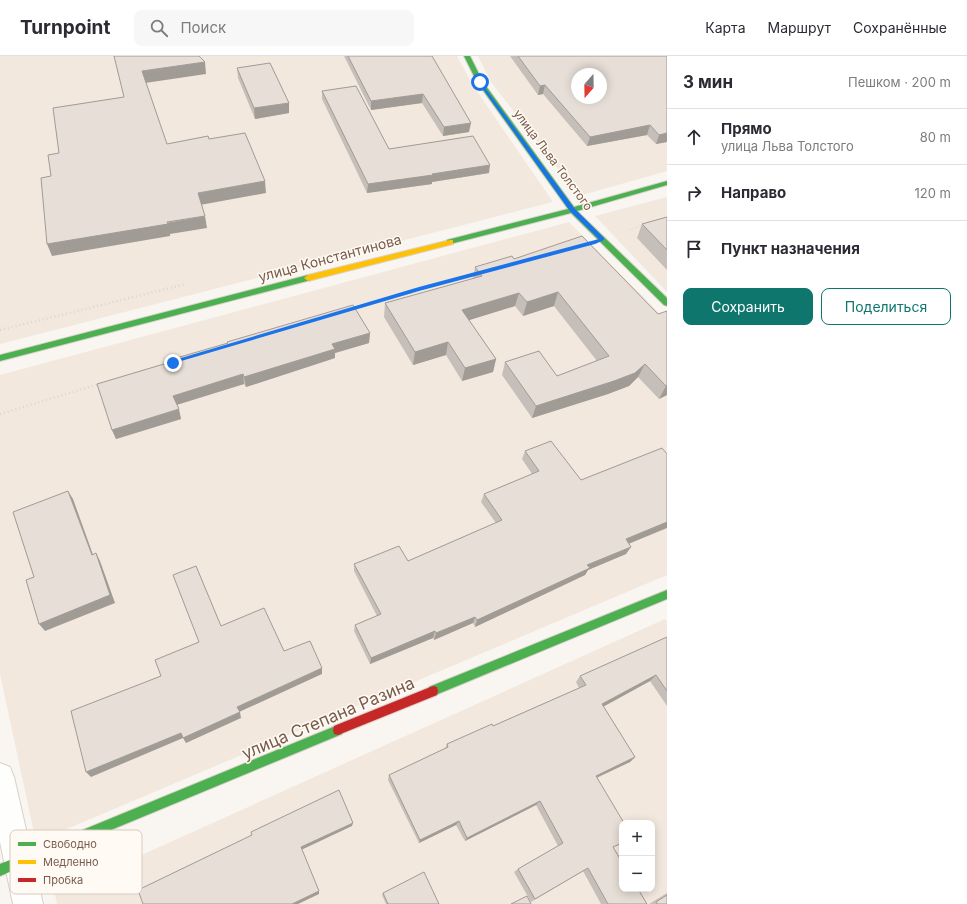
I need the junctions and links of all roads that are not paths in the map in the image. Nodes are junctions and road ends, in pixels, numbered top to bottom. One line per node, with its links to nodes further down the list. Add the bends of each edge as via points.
1 (467, 56): 3 (street, улица Льва Толстого, via 480,82)
2 (667, 183): 3 (street, улица Константинова)
3 (572, 210): 4 (street, улица Льва Толстого); 5 (street, улица Константинова)
4 (667, 303)
5 (0, 358)
6 (665, 598): 8 (street, улица Степана Разина)
7 (0, 777): 9 (street)
8 (100, 830)
9 (10, 867)
10 (23, 894): 11 (street)
11 (28, 904)

